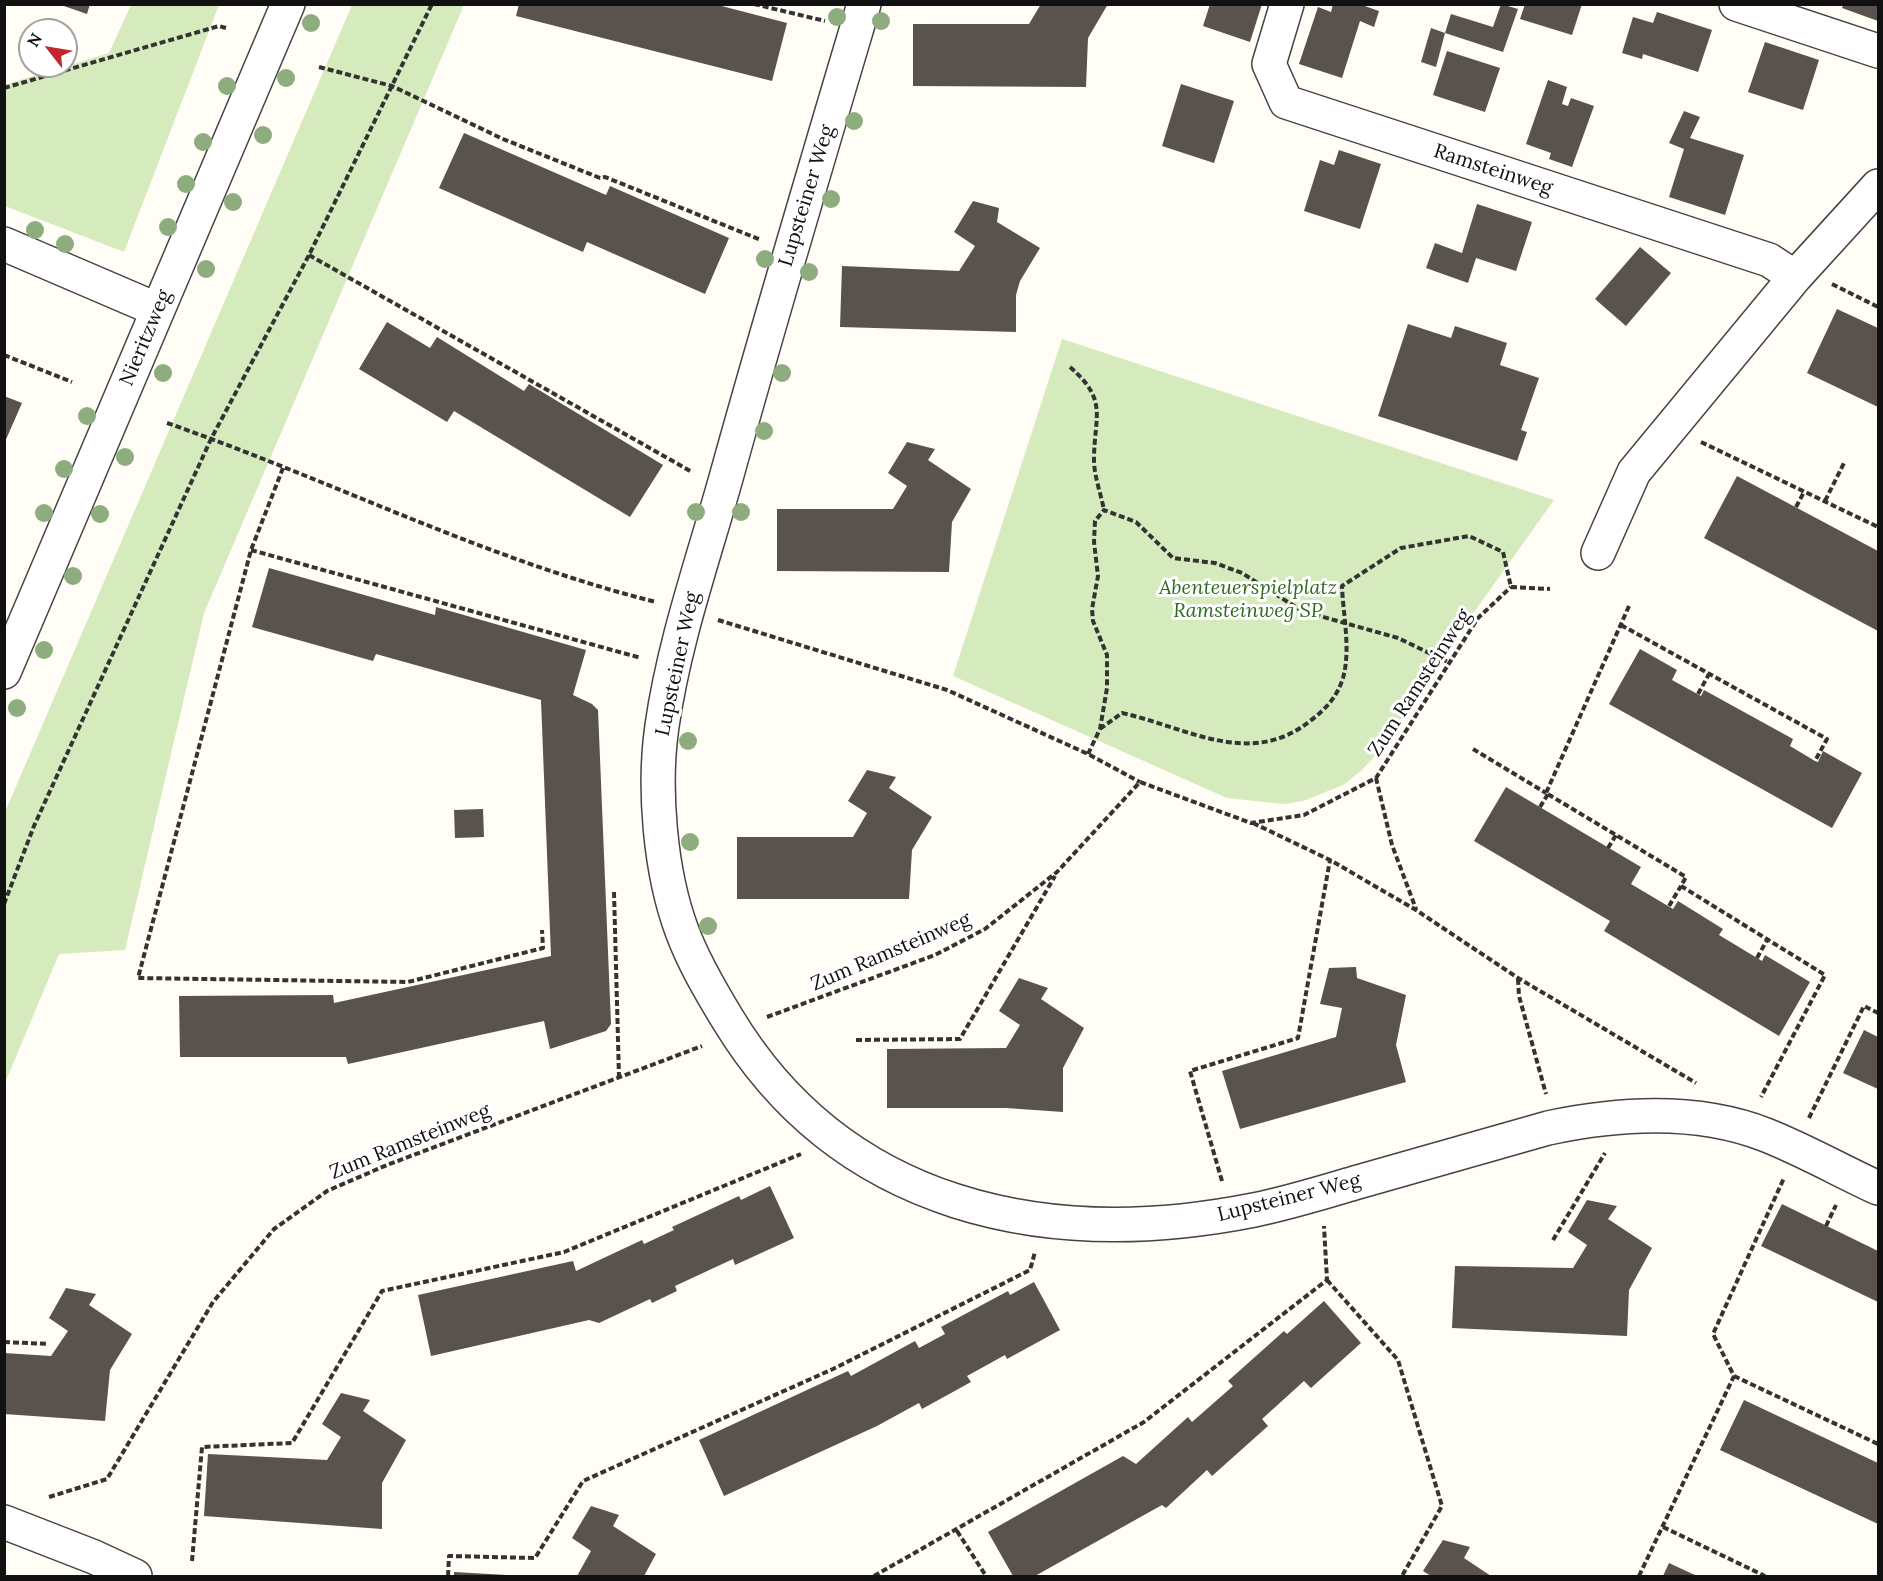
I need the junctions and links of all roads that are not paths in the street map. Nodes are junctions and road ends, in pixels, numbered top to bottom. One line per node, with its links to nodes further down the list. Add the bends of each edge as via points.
1 (288, 4): 9 (street, Nieritzweg)
2 (864, 4): 12 (street, Lupsteiner Weg, via 687,611 662,727 662,834 674,907 698,968 760,1067 829,1134 901,1180 994,1213 1064,1222 1150,1224 1257,1210 1548,1128 1630,1115 1700,1119 1766,1135)
3 (1287, 4): 8 (street, Ramsteinweg, via 1269,64 1286,102 1769,260)
4 (1736, 4): 5 (street)
5 (1878, 51)
6 (1878, 186): 8 (street)
7 (4, 244): 9 (street)
8 (1811, 279): 10 (street, via 1634,472)
9 (158, 310): 11 (street, Nieritzweg)
10 (1598, 553)
11 (4, 672)
12 (1878, 1188)
13 (4, 1522): 14 (street)
14 (135, 1576)

